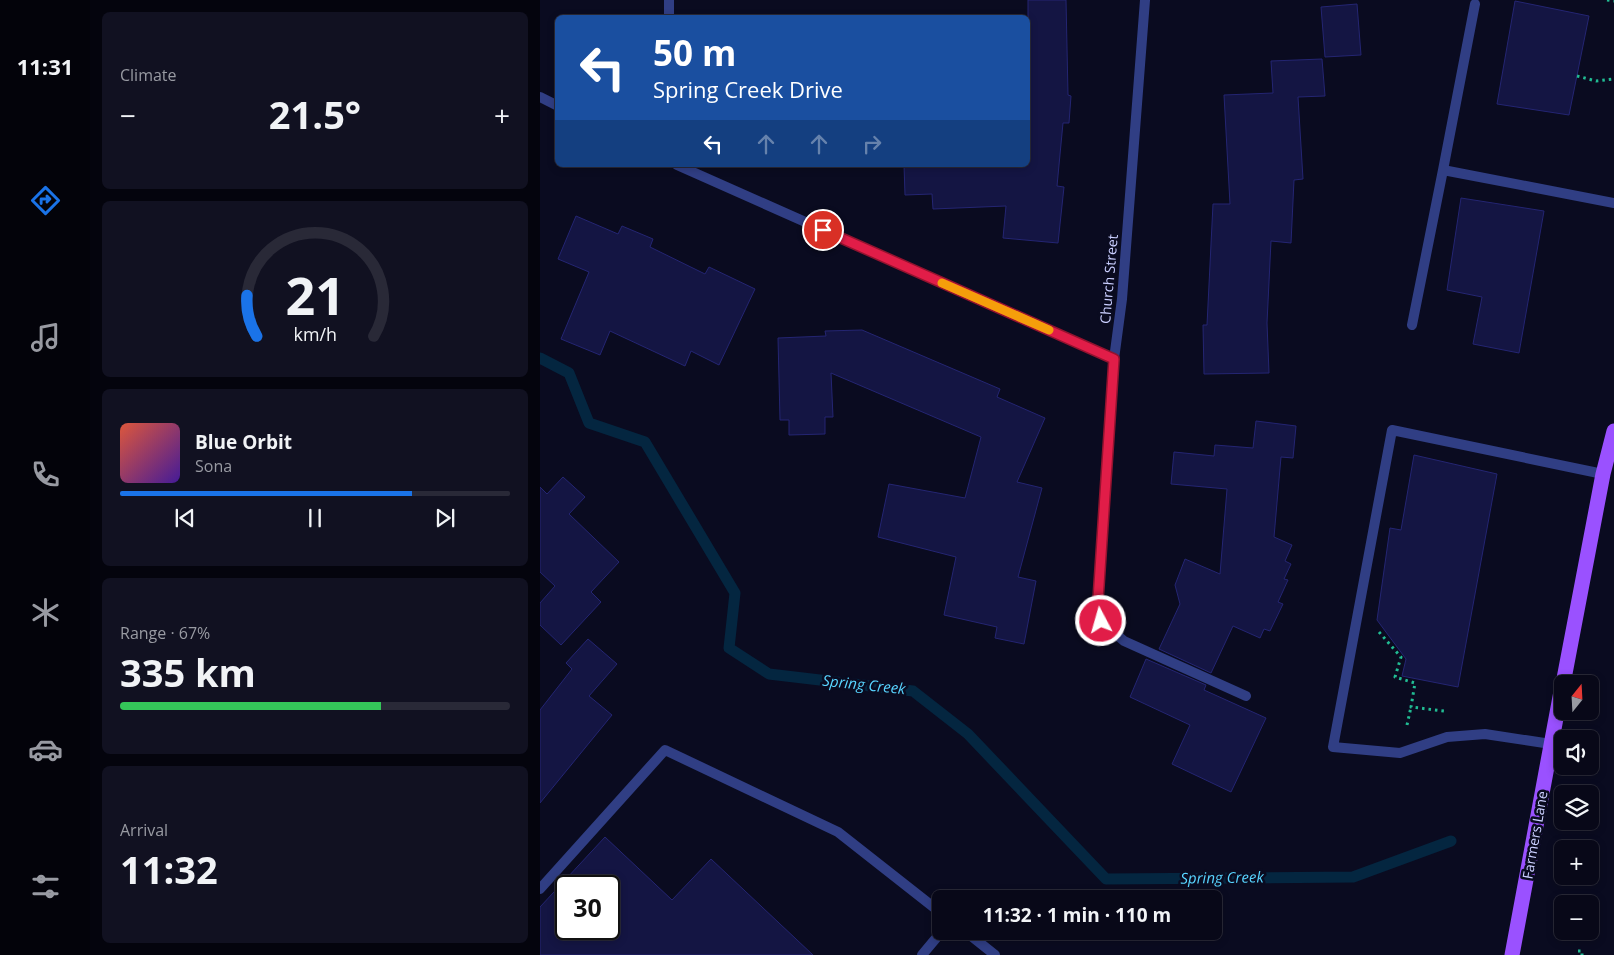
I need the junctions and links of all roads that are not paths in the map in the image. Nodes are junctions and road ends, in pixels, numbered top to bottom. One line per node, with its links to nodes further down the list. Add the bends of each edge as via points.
1 (669, 0): 4 (street)
2 (1145, 0): 11 (street, Church Street, via 1122,299)
3 (1475, 4): 8 (street)
4 (670, 15)
5 (540, 97): 6 (street)
6 (555, 104)
7 (682, 167): 11 (street)
8 (1443, 170): 9 (street); 10 (street)
9 (1614, 204)
10 (1412, 325)
11 (1114, 359): 15 (street, Church Street, via 1098,600 1101,621 1124,640)
12 (1614, 431): 13 (main road, Farmers Lane)
13 (1603, 474): 14 (main road, Farmers Lane); 17 (street, via 1392,430 1334,747 1400,752 1447,737 1485,734)
14 (1565, 675)
15 (1246, 696)
16 (1556, 720): 17 (main road, Farmers Lane)
17 (1552, 744): 24 (main road, Farmers Lane)
18 (540, 889): 19 (street, via 664,750 838,832)
19 (932, 906)
20 (934, 940): 22 (street)
21 (976, 940): 23 (street)
22 (922, 955)
23 (995, 955)
24 (1512, 955)

